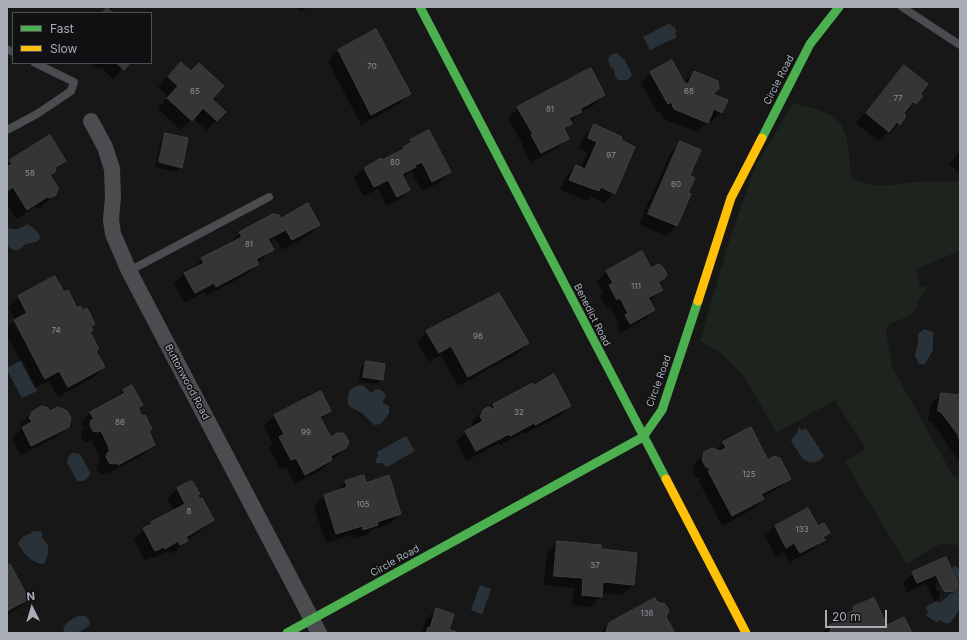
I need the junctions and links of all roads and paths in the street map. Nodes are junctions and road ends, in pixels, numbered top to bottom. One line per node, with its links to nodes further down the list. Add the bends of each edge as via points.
1 (420, 7): 10 (street, Benedict Road)
2 (839, 7): 10 (street, Circle Road, via 810,44 731,198 662,410)
3 (902, 7): 4 (lane)
4 (960, 45)
5 (38, 64): 7 (lane, via 74,82 71,91)
6 (91, 121): 9 (street, Buttonwood Road, via 105,148 112,169 113,234)
7 (7, 130)
8 (269, 197): 9 (lane)
9 (129, 271): 11 (street, Buttonwood Road)
10 (643, 437): 11 (street, Circle Road); 13 (street, Benedict Road)
11 (315, 626): 12 (street, Circle Road)
12 (287, 633)
13 (746, 633)

